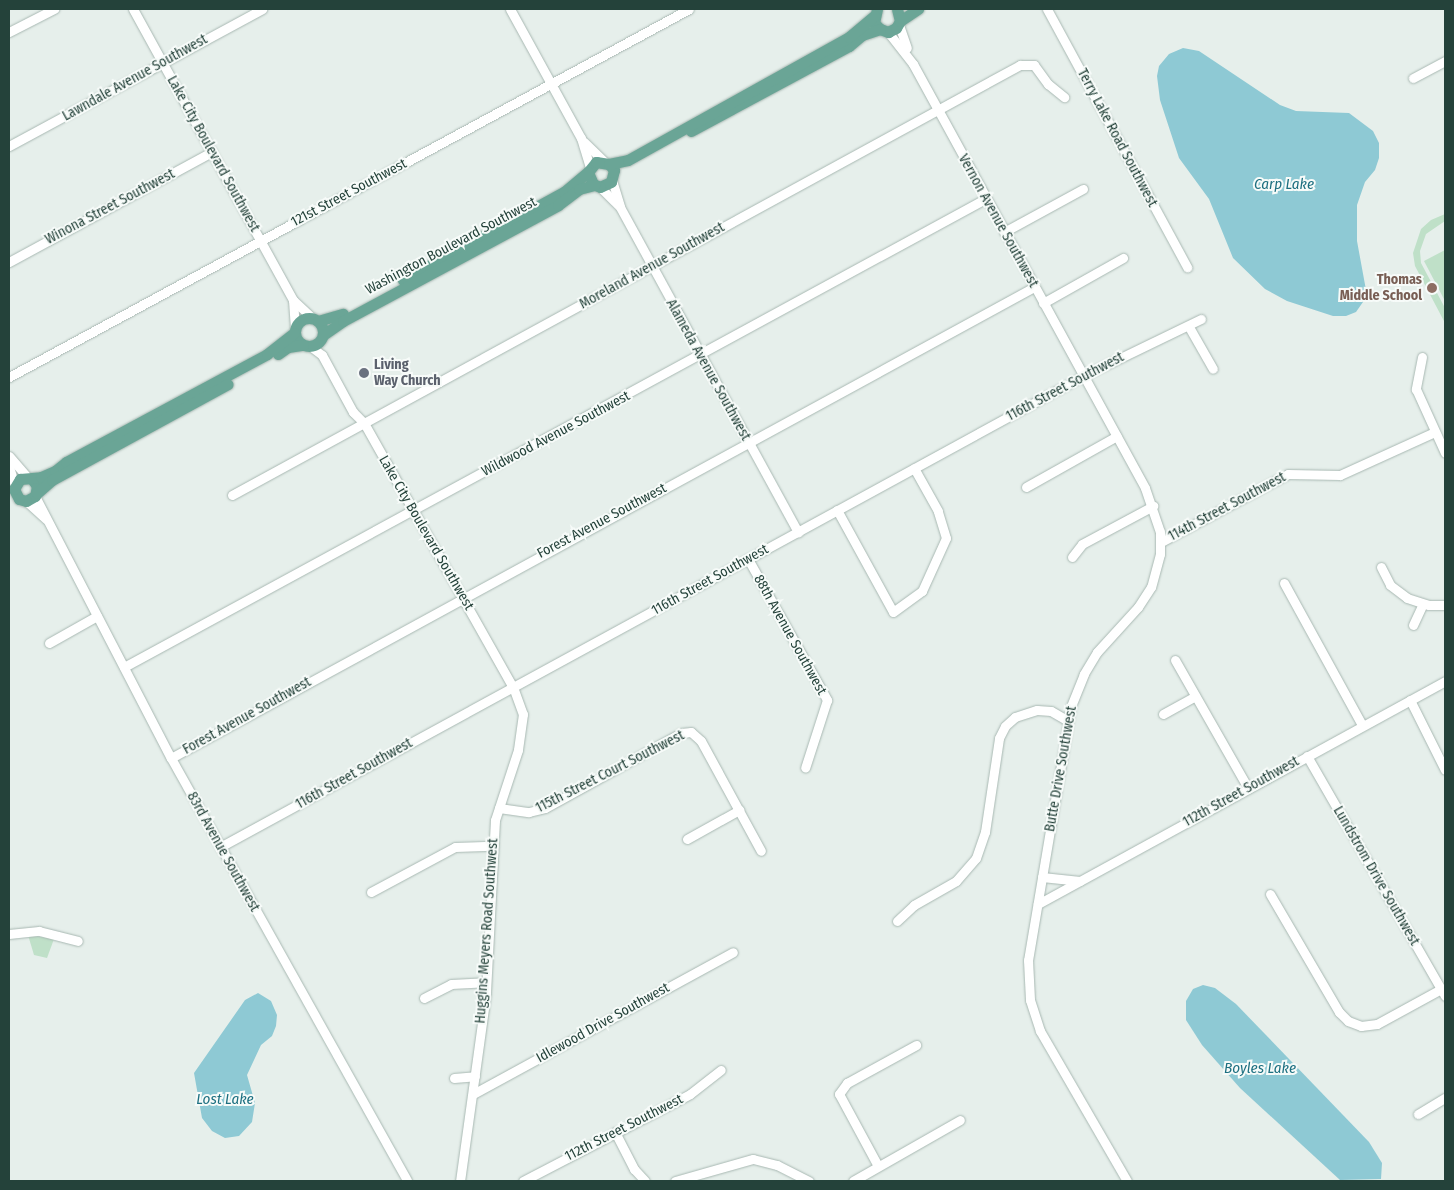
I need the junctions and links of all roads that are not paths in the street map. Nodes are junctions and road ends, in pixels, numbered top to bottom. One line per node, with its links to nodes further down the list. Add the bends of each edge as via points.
1 (54, 9): 12 (street)
2 (133, 9): 14 (street, Lake City Boulevard Southwest)
3 (262, 9): 14 (street, Lawndale Avenue Southwest)
4 (510, 9): 17 (street)
5 (689, 9): 17 (street, 121st Street Southwest)
6 (897, 9): 10 (main road)
7 (918, 9): 10 (main road)
8 (1047, 9): 35 (street, Terry Lake Road Southwest)
9 (875, 11): 11 (main road); 23 (main road, via 849,37 628,160)
10 (899, 23): 11 (main road); 15 (street, Vernon Avenue Southwest)
11 (884, 30): 15 (street, Vernon Avenue Southwest); 25 (main road, via 862,35 849,46 638,160)
12 (9, 32)
13 (1445, 61): 16 (street)
14 (162, 63): 21 (street, Lawndale Avenue Southwest); 22 (street, Lake City Boulevard Southwest)
15 (913, 64): 19 (street, Vernon Avenue Southwest)
16 (1413, 78)
17 (551, 84): 20 (street); 31 (street, 121st Street Southwest)
18 (1064, 97): 19 (street, Moreland Avenue Southwest, via 1048,84 1034,65 1028,63)
19 (938, 110): 28 (street, Vernon Avenue Southwest); 34 (street, Moreland Avenue Southwest)
20 (581, 138): 23 (street); 24 (street)
21 (9, 146)
22 (212, 152): 31 (street, Lake City Boulevard Southwest); 33 (street, Winona Street Southwest)
23 (607, 163): 24 (main road, via 596,162); 25 (main road, via 614,170)
24 (589, 170): 26 (main road); 39 (main road, Washington Boulevard Southwest, via 564,192 335,319)
25 (613, 179): 26 (main road); 29 (street, Alameda Avenue Southwest)
26 (597, 186): 29 (street, Alameda Avenue Southwest); 43 (main road, Washington Boulevard Southwest, via 579,189 558,205 343,321)
27 (1083, 189): 30 (street)
28 (985, 199): 30 (street, Vernon Avenue Southwest); 46 (street, Wildwood Avenue Southwest)
29 (620, 207): 34 (street, Alameda Avenue Southwest)
30 (1004, 232): 36 (street, Vernon Avenue Southwest)
31 (261, 241): 37 (street, Lake City Boulevard Southwest); 50 (street, 121st Street Southwest)
32 (1123, 258): 38 (street)
33 (9, 262)
34 (652, 266): 46 (street, Alameda Avenue Southwest); 51 (street, Moreland Avenue Southwest)
35 (1186, 267)
36 (1034, 287): 38 (street, Vernon Avenue Southwest); 54 (street, Forest Avenue Southwest)
37 (293, 300): 39 (street, Lake City Boulevard Southwest); 42 (street, Lake City Boulevard Southwest)
38 (1043, 303): 49 (street, Vernon Avenue Southwest)
39 (315, 319): 42 (main road, Washington Boulevard Southwest, via 300,320); 43 (main road)
40 (1201, 319): 41 (street, 116th Street Southwest)
41 (1189, 327): 48 (street); 49 (street, 116th Street Southwest, via 1162,336)
42 (295, 330): 44 (main road); 59 (main road, via 267,354 66,462 50,474)
43 (322, 337): 44 (main road, Washington Boulevard Southwest); 45 (street, Lake City Boulevard Southwest)
44 (307, 346): 45 (street, Lake City Boulevard Southwest); 63 (main road, via 288,347 258,368 52,480)
45 (322, 355): 51 (street, Lake City Boulevard Southwest, via 353,412)
46 (701, 356): 54 (street, Alameda Avenue Southwest); 67 (street, Wildwood Avenue Southwest)
47 (1422, 357): 52 (street, via 1416,389)
48 (1212, 368)
49 (1084, 376): 53 (street, Butte Drive Southwest); 58 (street, 116th Street Southwest)
50 (9, 377)
51 (364, 423): 62 (street, Moreland Avenue Southwest); 67 (street, Lake City Boulevard Southwest)
52 (1435, 432): 55 (street); 69 (street, 114th Street Southwest, via 1340,475 1288,474)
53 (1117, 436): 60 (street); 65 (street, Butte Drive Southwest)
54 (748, 443): 68 (street, Alameda Avenue Southwest); 74 (street, Forest Avenue Southwest)
55 (1445, 453)
56 (9, 456): 59 (street)
57 (9, 467): 61 (street)
58 (914, 468): 66 (street, 116th Street Southwest); 66 (street, via 938,510 946,538 922,591 893,612)
59 (30, 479): 61 (main road, via 20,479); 63 (main road)
60 (1026, 487)
61 (13, 489): 63 (main road)
62 (232, 495)
63 (30, 497): 64 (main road); 77 (street, 83rd Avenue Southwest, via 46,520)
64 (9, 503)
65 (1153, 506): 69 (street, Butte Drive Southwest); 70 (street, via 1082,544)
66 (838, 510): 68 (street, 116th Street Southwest)
67 (413, 511): 74 (street, Lake City Boulevard Southwest); 81 (street, Wildwood Avenue Southwest)
68 (798, 532): 71 (street, 116th Street Southwest)
69 (1161, 542): 88 (street, Butte Drive Southwest, via 1151,587 1090,664)
70 (1072, 557)
71 (748, 559): 83 (street, 116th Street Southwest); 92 (street, 88th Avenue Southwest, via 827,700)
72 (1381, 567): 75 (street, via 1390,585)
73 (1284, 583): 89 (street)
74 (462, 596): 83 (street, Lake City Boulevard Southwest); 91 (street, Forest Avenue Southwest)
75 (1422, 604): 76 (street); 78 (street)
76 (1445, 605)
77 (97, 616): 79 (street); 81 (street, 83rd Avenue Southwest)
78 (1413, 625)
79 (49, 643)
80 (1176, 660): 84 (street)
81 (124, 667): 91 (street, 83rd Avenue Southwest)
82 (1445, 681): 85 (street, 112th Street Southwest)
83 (513, 687): 86 (street, Lake City Boulevard Southwest); 99 (street, 116th Street Southwest)
84 (1196, 696): 87 (street); 94 (street)
85 (1410, 700): 89 (street, 112th Street Southwest); 93 (street)
86 (523, 714): 95 (street, Huggins Meyers Road Southwest, via 520,742)
87 (1162, 714)
88 (1068, 721): 101 (street, Butte Drive Southwest); 106 (street, via 1051,712 1037,710 1015,717 1005,726 999,738 985,832 976,858 956,881 914,905)
89 (1362, 726): 90 (street, 112th Street Southwest)
90 (1307, 756): 94 (street, 112th Street Southwest); 111 (street, Lundstrom Drive Southwest)
91 (171, 758): 99 (street, 83rd Avenue Southwest)
92 (805, 768)
93 (1445, 770)
94 (1248, 788): 102 (street, 112th Street Southwest)
95 (499, 808): 96 (street, 115th Street Court Southwest, via 529,812 545,808 681,733 691,732 700,741); 98 (street, Huggins Meyers Road Southwest)
96 (738, 810): 97 (street); 100 (street)
97 (686, 839)
98 (492, 846): 103 (street, via 455,847); 110 (street, Huggins Meyers Road Southwest)
99 (220, 847): 123 (street, 83rd Avenue Southwest)
100 (761, 852)
101 (1042, 877): 102 (street); 105 (street, Butte Drive Southwest)
102 (1080, 881): 105 (street, 112th Street Southwest)
103 (371, 892)
104 (1270, 894): 111 (street, via 1338,1012 1348,1022 1361,1026 1377,1024)
105 (1038, 904): 130 (street, Butte Drive Southwest, via 1028,960 1029,991 1035,1019)
106 (897, 922)
107 (9, 934): 108 (street, via 39,931)
108 (78, 941)
109 (733, 952): 117 (street, Idlewood Drive Southwest)
110 (485, 982): 112 (street, via 451,984); 115 (street, Huggins Meyers Road Southwest)
111 (1443, 992)
112 (424, 998)
113 (916, 1045): 122 (street, via 847,1083 840,1091 841,1102)
114 (721, 1070): 121 (street, 112th Street Southwest, via 690,1094)
115 (474, 1077): 116 (street); 117 (street, Huggins Meyers Road Southwest)
116 (454, 1078)
117 (473, 1094): 124 (street, Huggins Meyers Road Southwest)
118 (1445, 1098): 119 (street)
119 (1418, 1114)
120 (960, 1120): 122 (street)
121 (615, 1132): 125 (street, 112th Street Southwest); 126 (street, via 634,1168)
122 (878, 1166): 129 (street)
123 (406, 1181)
124 (460, 1181)
125 (523, 1181)
126 (645, 1181)
127 (676, 1181): 128 (street, via 755,1159 777,1165)
128 (808, 1181)
129 (853, 1181)
130 (1128, 1181)

